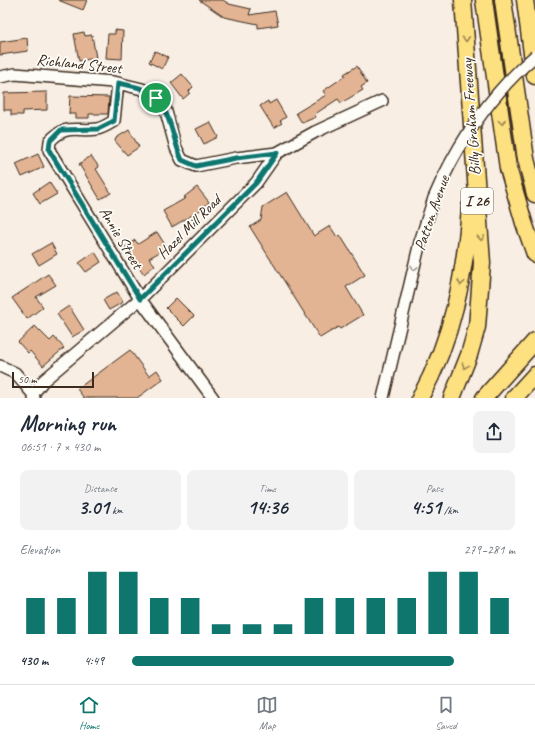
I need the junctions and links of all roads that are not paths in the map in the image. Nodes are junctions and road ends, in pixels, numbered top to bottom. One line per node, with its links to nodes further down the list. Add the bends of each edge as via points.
1 (464, 0): 11 (highway, Billy Graham Freeway / I 26, one-way to 11)
2 (484, 0): 13 (highway, one-way to 13, via 508,168)
3 (503, 0): 12 (highway, via 526,159)
4 (525, 0): 6 (highway)
5 (535, 56): 21 (street, Patton Avenue, one-way to 21, bridge, via 505,85 475,121 434,198 420,242)
6 (535, 76)
7 (0, 77): 8 (street, Richland Street, via 15,74)
8 (118, 83): 10 (street, Richland Street, via 142,88 165,108 182,160 196,166); 14 (street, Annie Street, via 114,121 98,129 61,130 50,141 49,150)
9 (382, 101): 10 (street, Hazel Mill Road)
10 (277, 153): 14 (street, Hazel Mill Road, via 256,183)
11 (476, 190): 22 (highway, one-way to 22, via 471,204 464,268 454,317 441,354); 23 (highway, Billy Graham Freeway / I 26, one-way to 23, via 482,263 477,327)
12 (535, 194)
13 (535, 254)
14 (140, 299): 19 (street, Hazel Mill Road, via 43,381); 20 (street, Annie Street)
15 (535, 341): 24 (highway)
16 (0, 366): 19 (street, via 16,373)
17 (535, 375): 25 (highway)
18 (535, 379): 26 (highway)
19 (33, 396)
20 (213, 398)
21 (383, 398)
22 (420, 398)
23 (452, 398)
24 (484, 398)
25 (514, 398)
26 (522, 398)

